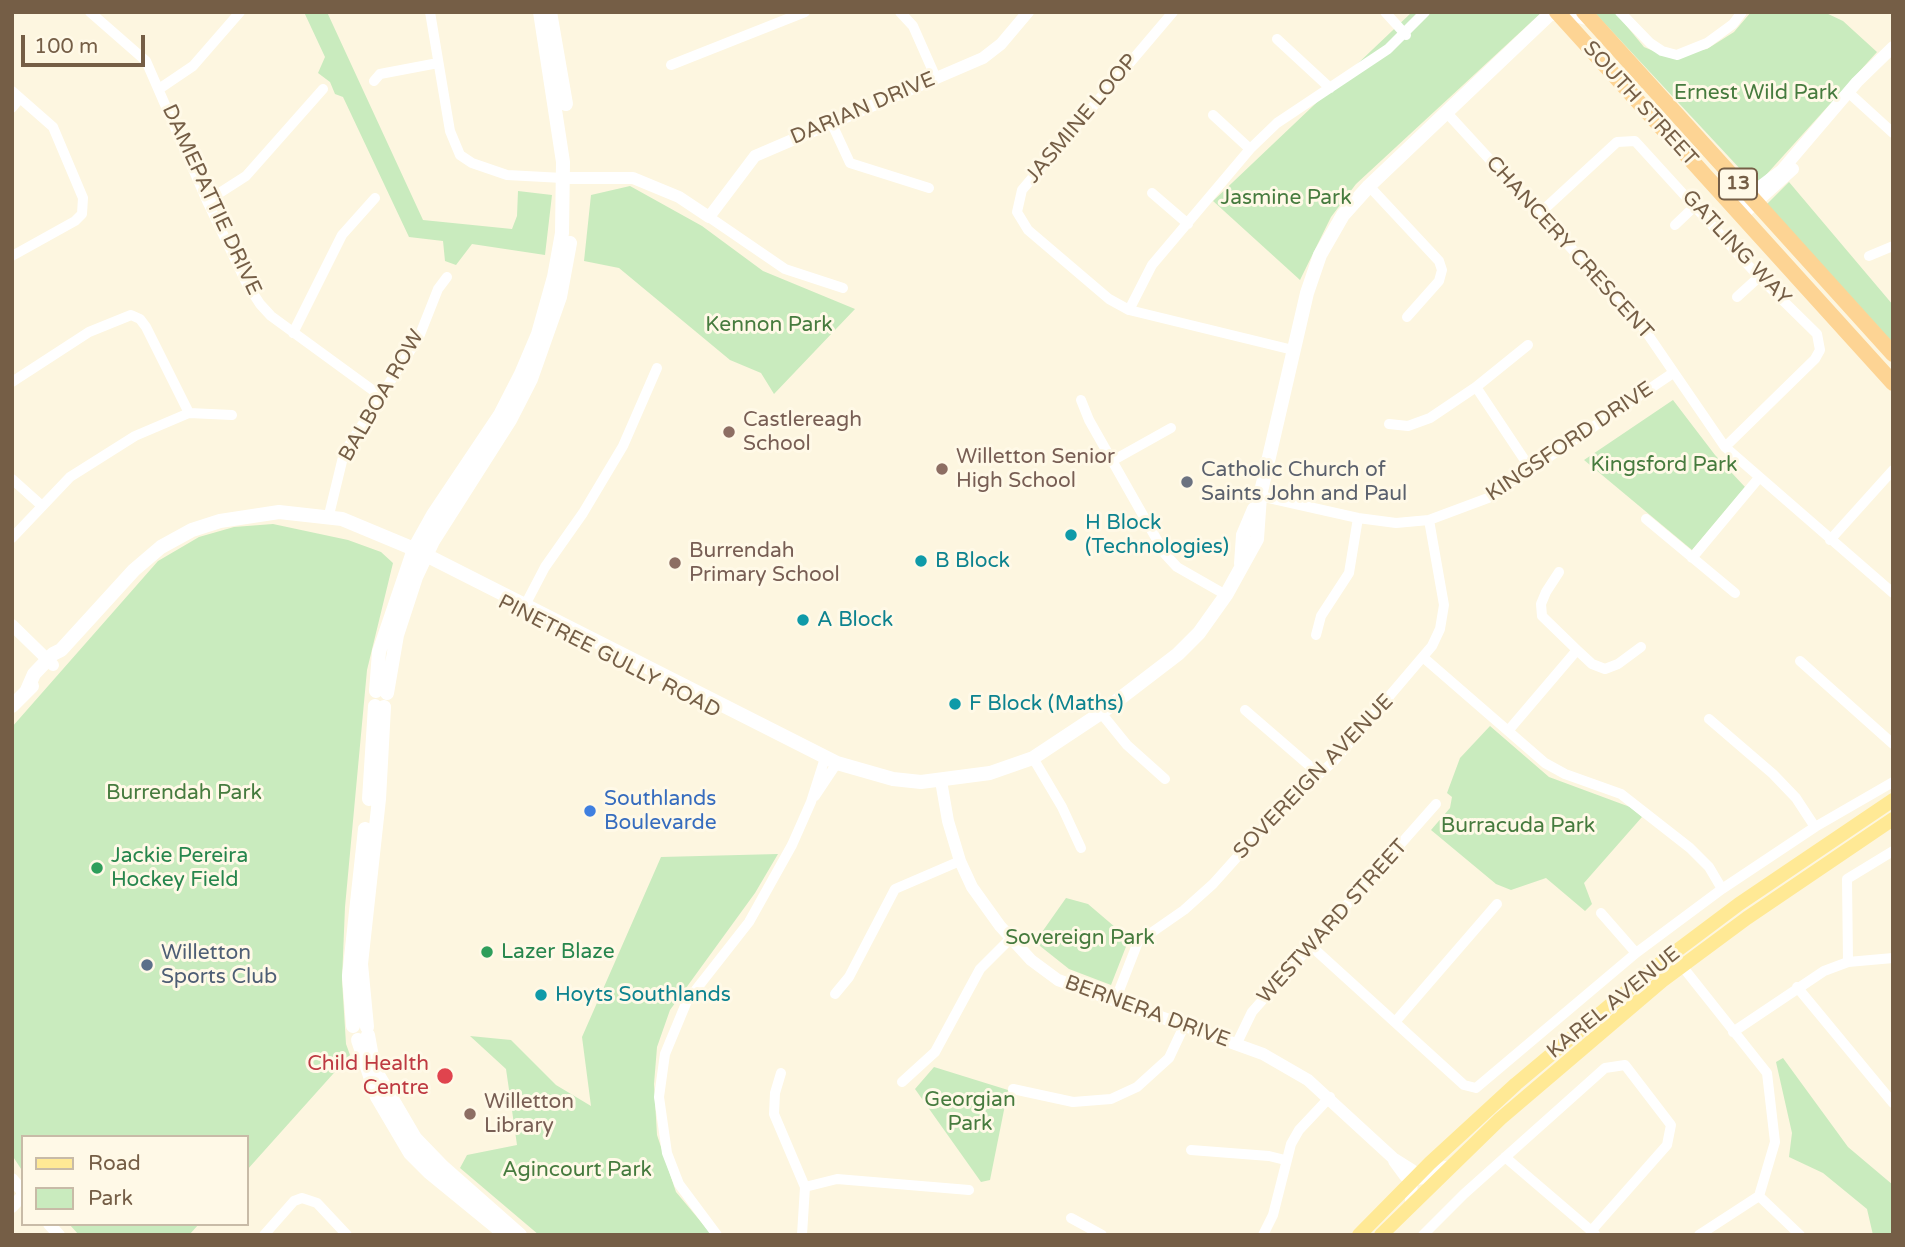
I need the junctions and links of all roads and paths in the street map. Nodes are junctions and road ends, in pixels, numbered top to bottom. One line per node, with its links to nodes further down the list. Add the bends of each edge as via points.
1 (240, 12): 24 (street, via 193,66)
2 (430, 12): 19 (street)
3 (540, 12): 34 (main road)
4 (550, 12): 34 (main road, via 567,113)
5 (805, 12): 20 (street)
6 (900, 12): 21 (street, via 913,26)
7 (1028, 12): 21 (street, DARIAN DRIVE, via 991,53)
8 (1173, 12): 54 (street, JASMINE LOOP, via 1022,190 1017,202 1028,230)
9 (1385, 12): 16 (street)
10 (1425, 12): 16 (street)
11 (1620, 12): 12 (street, via 1650,43 1677,55 1707,43)
12 (1742, 12)
13 (94, 13): 24 (street, DAMEPATTIE DRIVE, via 146,61)
14 (1558, 13): 15 (main road); 29 (main road, PINETREE GULLY ROAD, via 1556,20 1524,42); 42 (highway, SOUTH STREET / 13)
15 (1587, 15): 39 (highway, SOUTH STREET / 13)
16 (1406, 35): 23 (street)
17 (1277, 39): 23 (street)
18 (1893, 47): 27 (street)
19 (438, 63): 22 (street, via 380,74); 34 (street, via 450,131 460,155 507,175)
20 (671, 65)
21 (936, 78): 31 (street, DARIAN DRIVE)
22 (374, 81)
23 (1330, 88): 33 (street, via 1277,122)
24 (159, 89): 40 (street, DAMEPATTIE DRIVE)
25 (323, 89): 40 (street, via 246,176)
26 (16, 95): 28 (street); 48 (street, via 53,127 83,198 82,214 75,221)
27 (1852, 95): 32 (street); 39 (street)
28 (12, 108)
29 (1447, 113): 35 (main road, PINETREE GULLY ROAD); 43 (street, CHANCERY CRESCENT)
30 (1213, 115): 33 (street)
31 (831, 122): 36 (street, via 850,163); 44 (street, DARIAN DRIVE, via 755,156)
32 (1893, 133)
33 (1250, 149): 45 (street)
34 (568, 178): 44 (street, via 633,178 671,193); 85 (main road, via 568,255 548,338 510,420)
35 (1369, 186): 55 (street, via 1439,261 1442,270); 58 (main road, PINETREE GULLY ROAD, via 1343,215 1320,255)
36 (929, 188)
37 (1152, 192): 45 (street)
38 (375, 198): 56 (street, via 342,235)
39 (1751, 199): 42 (street); 59 (highway, SOUTH STREET / 13)
40 (207, 201): 56 (street, DAMEPATTIE DRIVE, via 247,285 271,316)
41 (1696, 205): 43 (street, GATLING WAY, via 1640,145 1627,139 1617,142); 46 (street); 51 (street, GATLING WAY)
42 (1737, 212): 63 (highway, SOUTH STREET / 13)
43 (1540, 213): 61 (street, CHANCERY CRESCENT, via 1640,323)
44 (709, 217): 52 (street, via 785,269)
45 (1188, 224): 54 (street, via 1152,265)
46 (1675, 225)
47 (1893, 246): 49 (street)
48 (12, 256)
49 (1869, 256)
50 (447, 277): 65 (street, BALBOA ROW, via 419,337)
51 (1759, 277): 53 (street); 71 (street, GATLING WAY, via 1817,334 1820,350)
52 (842, 288)
53 (1737, 297)
54 (1129, 310): 58 (street, JASMINE LOOP)
55 (1407, 317)
56 (293, 333): 65 (street, DAMEPATTIE DRIVE)
57 (1528, 345): 64 (street)
58 (1293, 350): 77 (main road, PINETREE GULLY ROAD)
59 (1893, 354)
60 (657, 368): 91 (street, via 623,446)
61 (1673, 373): 71 (street, CHANCERY CRESCENT); 74 (street, KINGSFORD DRIVE)
62 (12, 382): 67 (street, via 89,332 131,315 146,327)
63 (1893, 383)
64 (1476, 387): 69 (street, via 1430,418 1408,426); 74 (street)
65 (382, 397): 79 (street, BALBOA ROW, via 344,453)
66 (1081, 400): 72 (street)
67 (189, 413): 68 (street); 78 (street, via 135,436 70,477)
68 (232, 415)
69 (1389, 424)
70 (1171, 428): 72 (street)
71 (1725, 447): 76 (street, CHANCERY CRESCENT)
72 (1112, 461): 90 (street, via 1165,554 1177,567)
73 (1893, 470): 84 (street)
74 (1532, 471): 82 (street, KINGSFORD DRIVE, via 1473,505)
75 (12, 479): 78 (street)
76 (1758, 479): 84 (street, CHANCERY CRESCENT); 86 (street)
77 (1260, 496): 80 (street, KINGSFORD DRIVE); 90 (main road, PINETREE GULLY ROAD, via 1257,539)
78 (41, 505): 83 (street)
79 (328, 519): 85 (main road, PINETREE GULLY ROAD, via 342,519); 96 (main road, PINETREE GULLY ROAD, via 270,513 238,516 192,530 161,547 134,570)
80 (1358, 519): 82 (street, KINGSFORD DRIVE); 93 (street, via 1349,573 1321,616)
81 (1646, 519): 86 (street)
82 (1429, 520): 97 (street, SOVEREIGN AVENUE, via 1444,606 1440,629)
83 (12, 538)
84 (1830, 540): 89 (street, CHANCERY CRESCENT)
85 (418, 557): 91 (main road, PINETREE GULLY ROAD); 106 (main road, PINETREE GULLY ROAD); 134 (main road, via 381,699 361,964)
86 (1692, 558): 88 (street)
87 (1559, 572): 95 (street, via 1541,604 1542,616)
88 (1735, 593)
89 (1893, 593)
90 (1226, 595): 101 (main road, PINETREE GULLY ROAD, via 1178,654)
91 (523, 608): 106 (main road, PINETREE GULLY ROAD)
92 (17, 629): 96 (street)
93 (1316, 635)
94 (1641, 647): 95 (street, via 1605,669)
95 (1577, 650): 103 (street)
96 (54, 657): 99 (main road, PINETREE GULLY ROAD, via 34,674)
97 (1424, 658): 103 (street); 107 (street, SOVEREIGN AVENUE)
98 (1800, 662): 104 (street)
99 (12, 706)
100 (1245, 710): 107 (street)
101 (1101, 713): 105 (main road, PINETREE GULLY ROAD); 108 (street, via 1127,745)
102 (1709, 719): 114 (street, via 1796,798)
103 (1508, 731): 118 (street, via 1553,768 1621,794 1690,848)
104 (1893, 744)
105 (1033, 758): 109 (main road, PINETREE GULLY ROAD, via 990,774); 115 (street)
106 (830, 764): 109 (main road, PINETREE GULLY ROAD, via 893,779); 160 (street, via 749,922 679,1016 662,1068 659,1097 667,1153 679,1184)
107 (1319, 774): 131 (street, SOVEREIGN AVENUE, via 1197,899 1138,942)
108 (1166, 779)
109 (941, 781): 117 (street, BERNERA DRIVE)
110 (1893, 782): 114 (street)
111 (1893, 800): 122 (main road, KAREL AVENUE)
112 (1436, 804): 123 (street, WESTWARD STREET)
113 (1893, 819): 128 (main road, KAREL AVENUE)
114 (1815, 827): 118 (street)
115 (1081, 848)
116 (1893, 851): 126 (street, via 1847,879)
117 (960, 861): 121 (street, BERNERA DRIVE, via 972,887); 130 (street, via 895,890 849,977)
118 (1722, 889): 124 (street)
119 (1497, 904): 132 (street)
120 (1601, 913): 124 (street)
121 (1010, 939): 131 (street, BERNERA DRIVE, via 1058,980); 138 (street, via 980,969 934,1052)
122 (1689, 941): 127 (main road, KAREL AVENUE); 128 (street)
123 (1311, 946): 132 (street); 136 (street, WESTWARD STREET, via 1252,1012)
124 (1636, 953): 132 (street, via 1476,1088 1464,1086)
125 (1893, 958): 126 (street)
126 (1848, 962): 129 (street)
127 (1659, 964): 128 (street); 147 (main road, KAREL AVENUE, via 1546,1058)
128 (1682, 966): 135 (street); 144 (main road, KAREL AVENUE)
129 (1797, 987): 135 (street); 141 (street)
130 (835, 994)
131 (1115, 1001): 133 (street, BERNERA DRIVE)
132 (1395, 1022)
133 (1185, 1024): 136 (street, BERNERA DRIVE); 139 (street, via 1170,1058 1137,1087 1111,1099 1073,1102)
134 (361, 1032): 158 (main road, via 377,1097 410,1153); 159 (main road, via 374,1068 415,1138)
135 (1733, 1032): 150 (street, via 1767,1073 1775,1142)
136 (1236, 1045): 140 (street, BERNERA DRIVE, via 1285,1066)
137 (781, 1073): 148 (street, via 774,1114)
138 (902, 1082)
139 (1013, 1089)
140 (1330, 1097): 145 (street, via 1300,1130); 147 (street, BERNERA DRIVE, via 1392,1158 1412,1170)
141 (1893, 1103)
142 (1191, 1150): 145 (street)
143 (1505, 1157): 154 (street); 154 (street, via 1605,1069 1625,1065 1671,1125 1667,1145); 155 (street)
144 (1459, 1158): 147 (street, via 1427,1178); 152 (main road, KAREL AVENUE)
145 (1285, 1160): 163 (street, via 1273,1215)
146 (12, 1179): 151 (street)
147 (1413, 1179): 152 (street); 164 (main road, KAREL AVENUE)
148 (805, 1186): 149 (street, via 837,1179); 161 (street)
149 (969, 1190)
150 (1759, 1196): 166 (street); 167 (street)
151 (19, 1197)
152 (1411, 1205): 165 (main road, KAREL AVENUE)
153 (1071, 1218): 162 (street)
154 (1594, 1232)
155 (1426, 1234)
156 (264, 1235): 157 (street, via 294,1200 302,1198 317,1203)
157 (346, 1235)
158 (506, 1235)
159 (520, 1235)
160 (717, 1235)
161 (802, 1235)
162 (1102, 1235)
163 (1263, 1235)
164 (1359, 1235)
165 (1381, 1235)
166 (1699, 1235)
167 (1800, 1235)

